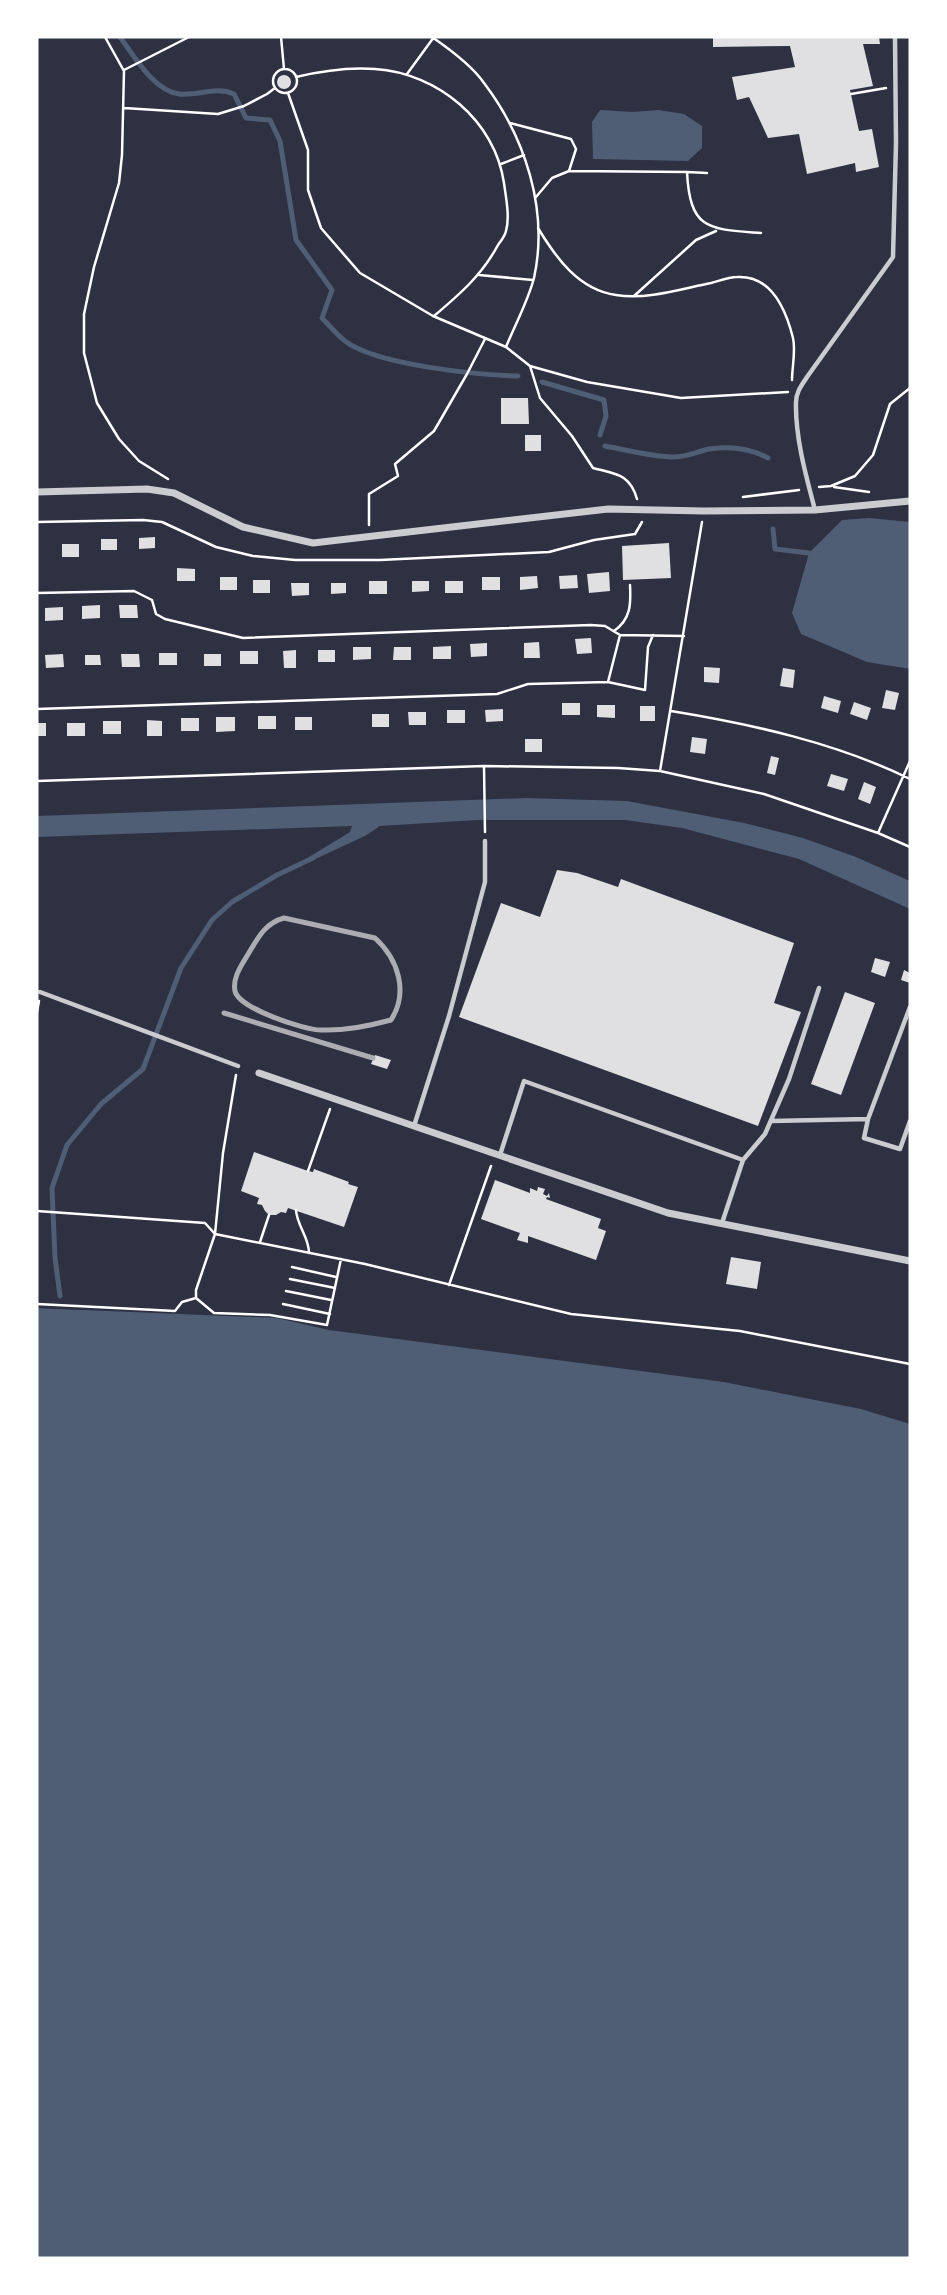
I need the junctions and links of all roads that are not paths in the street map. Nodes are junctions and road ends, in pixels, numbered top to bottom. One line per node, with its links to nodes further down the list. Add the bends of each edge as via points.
1 (895, 37): 4 (lane, via 894,251 799,389 796,400)
2 (37, 492): 4 (street, via 147,489 174,493 243,527 313,543 608,509)
3 (910, 501): 4 (street)
4 (815, 510)
5 (485, 841): 14 (lane, via 485,882)
6 (819, 988): 12 (lane)
7 (40, 992): 9 (lane)
8 (910, 1007): 11 (lane)
9 (238, 1066)
10 (259, 1073): 14 (street)
11 (868, 1119): 12 (lane); 13 (lane, via 864,1138 900,1149)
12 (771, 1121): 16 (lane)
13 (910, 1121)
14 (414, 1126): 15 (street)
15 (497, 1154): 16 (lane, via 524,1080); 17 (street, via 668,1213)
16 (743, 1160): 17 (lane)
17 (722, 1224): 18 (street)
18 (910, 1261)

